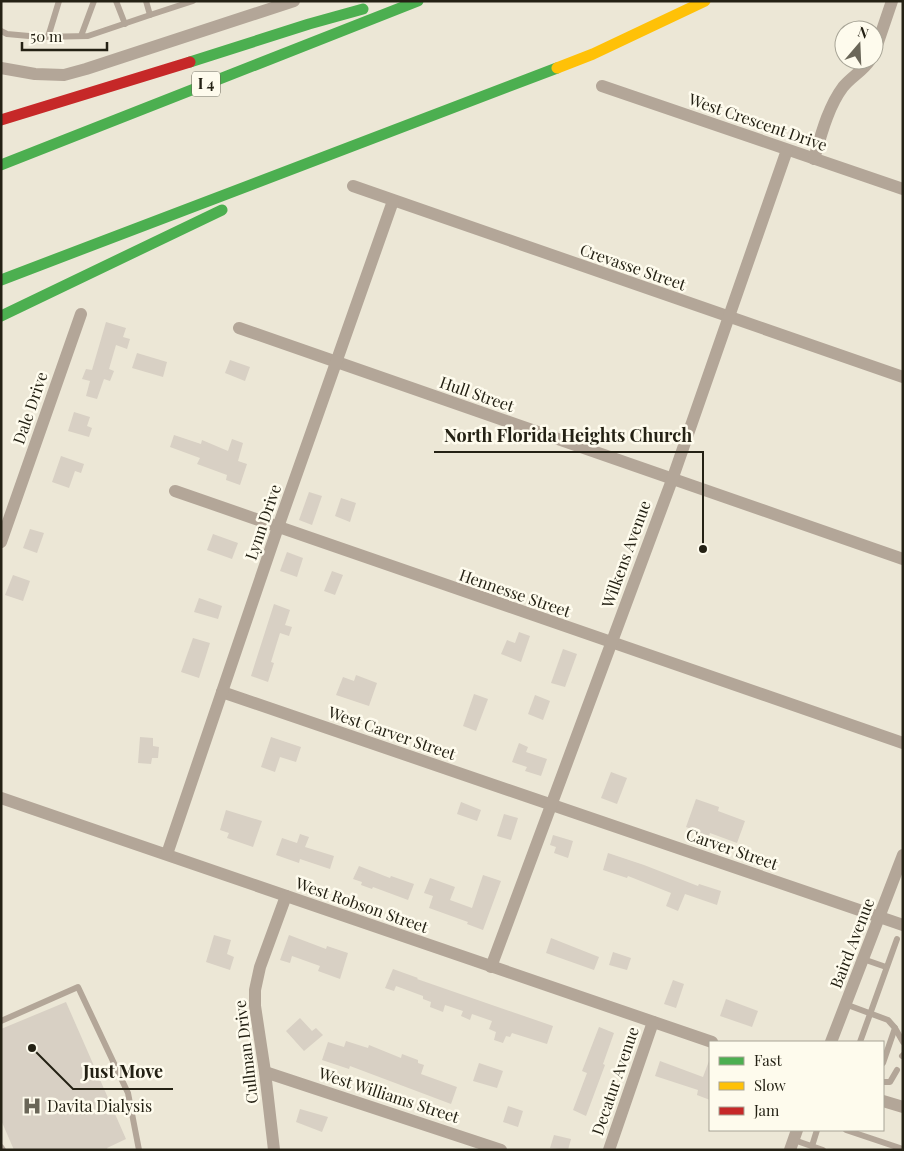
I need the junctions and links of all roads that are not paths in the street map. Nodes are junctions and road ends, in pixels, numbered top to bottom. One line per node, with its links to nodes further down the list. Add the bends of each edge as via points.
1 (60, 1): 15 (lane)
2 (94, 1): 14 (lane)
3 (116, 1): 11 (lane)
4 (146, 1): 10 (lane)
5 (193, 1): 10 (lane)
6 (294, 1): 16 (street, via 86,70 64,75 35,74)
7 (705, 1): 20 (highway, via 593,54)
8 (892, 1): 12 (street)
9 (414, 2): 19 (highway, via 366,8 308,24); 23 (highway, I 4)
10 (150, 15): 11 (lane)
11 (125, 24): 14 (lane)
12 (884, 25)
13 (1, 31): 15 (lane)
14 (81, 36): 15 (lane)
15 (48, 37)
16 (5, 67)
17 (862, 70): 22 (street, via 838,94)
18 (602, 86): 21 (street, West Crescent Drive)
19 (1, 120)
20 (374, 138): 26 (highway); 29 (highway)
21 (787, 150): 22 (street, West Crescent Drive); 32 (street, Wilkens Avenue)
22 (814, 159): 25 (street, West Crescent Drive)
23 (1, 165)
24 (353, 186): 27 (street, Crevasse Street)
25 (903, 189)
26 (249, 198)
27 (393, 201): 32 (street, Crevasse Street); 34 (street, Lynn Drive)
28 (231, 206): 31 (highway)
29 (1, 280)
30 (80, 314): 38 (street, Dale Drive)
31 (1, 316)
32 (728, 317): 35 (street, Crevasse Street); 36 (street, Wilkens Avenue)
33 (238, 328): 34 (street, Hull Street)
34 (336, 362): 36 (street, Hull Street); 39 (street, Lynn Drive)
35 (903, 377)
36 (672, 480): 41 (street, Hull Street); 42 (street, Wilkens Avenue)
37 (175, 491): 39 (street, Hennesse Street)
38 (7, 507): 40 (street, Dale Drive)
39 (278, 528): 42 (street, Hennesse Street); 43 (street, Lynn Drive)
40 (1, 542)
41 (903, 559)
42 (611, 643): 44 (street, Hennesse Street); 46 (street, Wilkens Avenue)
43 (222, 692): 46 (street, West Carver Street); 47 (street, Lynn Drive)
44 (903, 744)
45 (1, 798): 47 (street, West Robson Street)
46 (551, 805): 50 (street, Carver Street); 54 (street, Wilkens Avenue)
47 (167, 854): 49 (street, West Robson Street)
48 (903, 855): 50 (street, Baird Avenue)
49 (286, 896): 54 (street, West Robson Street); 67 (street, Cullman Drive, via 255,990)
50 (879, 916): 51 (street, Carver Street); 53 (street, Baird Avenue)
51 (903, 924)
52 (897, 939): 55 (lane)
53 (863, 959): 55 (lane); 56 (street, Baird Avenue)
54 (491, 967): 59 (street, West Robson Street)
55 (886, 967): 57 (lane)
56 (845, 1004): 57 (lane); 62 (street, Baird Avenue)
57 (870, 1013): 60 (lane, via 888,1020); 63 (lane)
58 (1, 1021): 76 (lane, via 78,987 128,1093)
59 (653, 1022): 61 (street, West Robson Street); 79 (street, Decatur Avenue)
60 (895, 1028): 64 (lane); 65 (lane)
61 (709, 1041)
62 (831, 1041)
63 (860, 1041)
64 (903, 1042)
65 (884, 1060)
66 (897, 1070): 68 (lane, via 890,1082)
67 (265, 1072): 77 (street, Cullman Drive); 78 (street, West Williams Street)
68 (884, 1082)
69 (884, 1101): 70 (street)
70 (903, 1108)
71 (817, 1131): 74 (lane)
72 (849, 1131): 75 (lane)
73 (794, 1140): 74 (lane)
74 (812, 1146): 80 (lane)
75 (903, 1149)
76 (140, 1150)
77 (274, 1150)
78 (501, 1150)
79 (609, 1150)
80 (823, 1150)

